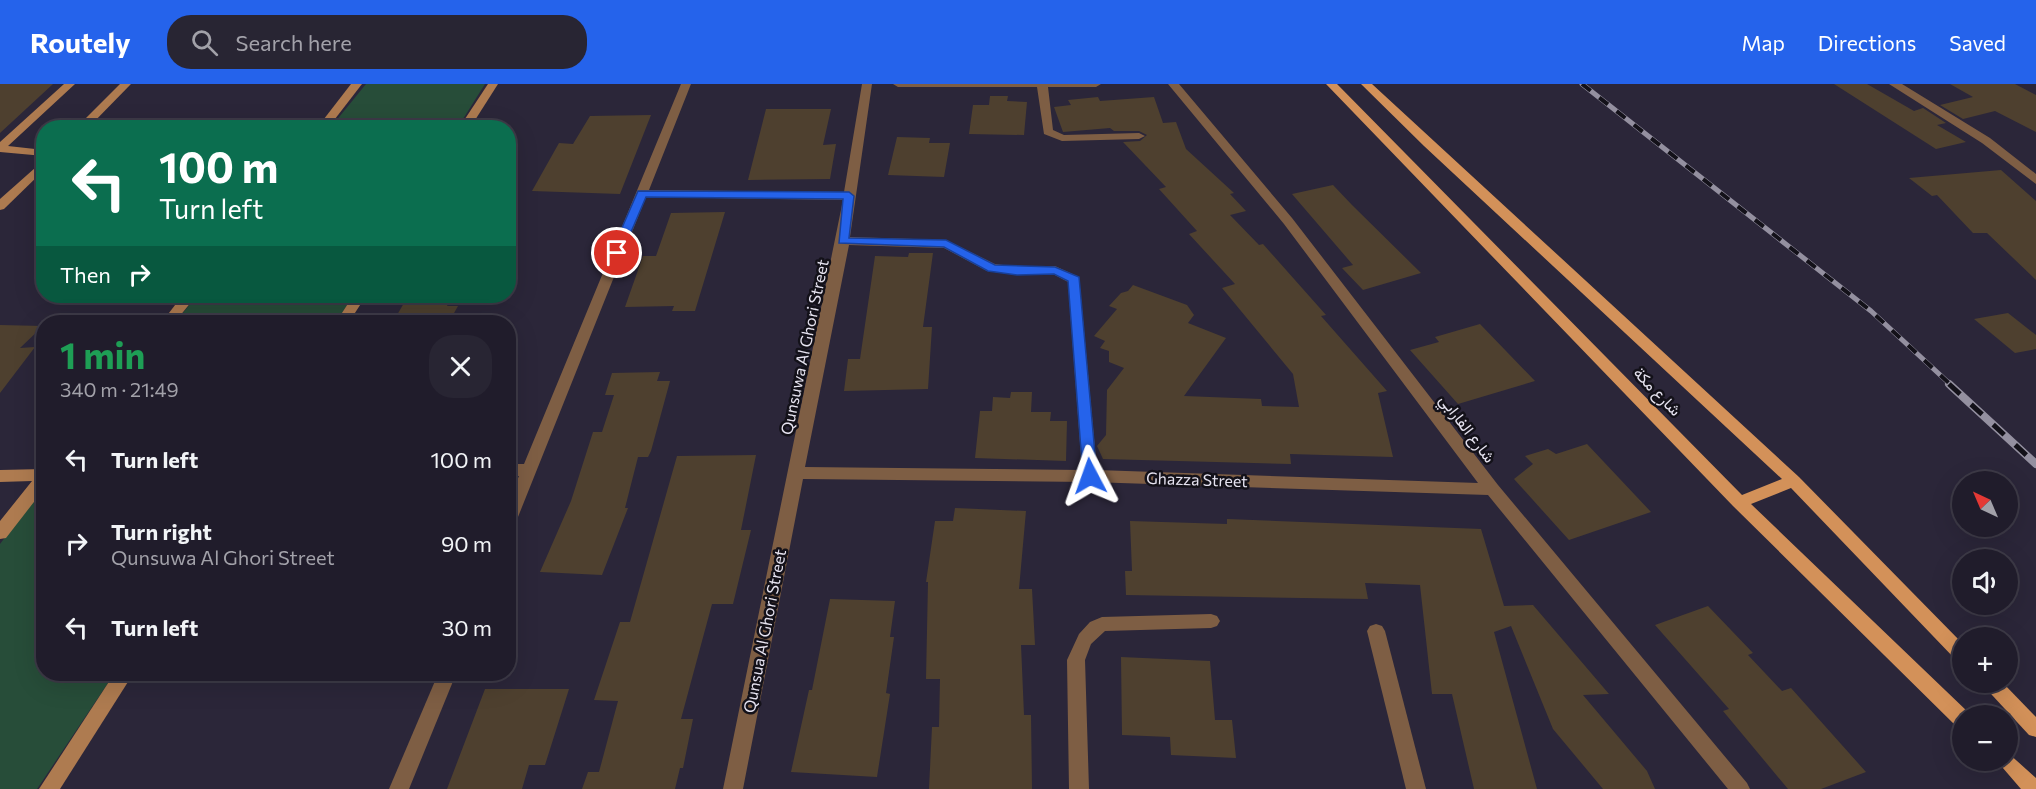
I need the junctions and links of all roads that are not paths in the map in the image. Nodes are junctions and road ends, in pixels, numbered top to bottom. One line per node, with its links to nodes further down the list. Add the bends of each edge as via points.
1 (70, 84): 18 (main road)
2 (126, 84): 14 (main road)
3 (357, 84): 15 (main road)
4 (493, 84): 16 (main road)
5 (686, 84): 24 (street)
6 (867, 84): 25 (street, Qunsuwa Al Ghori Street)
7 (898, 84): 13 (street)
8 (1096, 84): 13 (street)
9 (1173, 84): 38 (street, شارع الفارابي, via 1288,220)
10 (1331, 84): 39 (main road, شارع مكة)
11 (1366, 84): 36 (main road, شارع مكة)
12 (1894, 84): 20 (street)
13 (1042, 86): 17 (street, via 1048,132 1054,136)
14 (89, 120)
15 (328, 120)
16 (469, 120)
17 (1139, 136)
18 (0, 148): 19 (main road)
19 (36, 152)
20 (2016, 162): 21 (street); 23 (street)
21 (2036, 163)
22 (36, 172): 26 (main road)
23 (2036, 180)
24 (642, 193): 25 (street); 31 (street)
25 (849, 196): 27 (street, Qunsuwa Al Ghori Street)
26 (0, 206)
27 (843, 241): 32 (street, Qunsuwa Al Ghori Street); 35 (street, via 946,244 992,268 1055,270 1074,280)
28 (183, 303): 29 (main road)
29 (174, 315)
30 (516, 470): 31 (street)
31 (530, 470): 40 (street)
32 (795, 473): 35 (street, Ghazza Street); 53 (street, Qunsua Al Ghori Street)
33 (0, 476): 34 (main road)
34 (36, 476)
35 (1090, 476): 38 (street, Ghazza Street)
36 (1794, 481): 39 (main road); 44 (main road, شارع مكة)
37 (36, 486): 41 (main road)
38 (1492, 489): 56 (street, شارع الفارابي)
39 (1739, 502): 48 (main road, شارع مكة)
40 (516, 503)
41 (0, 533)
42 (1211, 621): 54 (street, via 1102,624 1088,632 1076,660)
43 (1376, 631): 55 (street)
44 (1952, 645)
45 (119, 681): 51 (main road)
46 (444, 681): 52 (street)
47 (2000, 693): 49 (main road)
48 (1952, 709)
49 (2036, 729)
50 (2016, 771): 57 (main road)
51 (50, 789)
52 (399, 789)
53 (733, 789)
54 (1079, 789)
55 (1416, 789)
56 (1740, 789)
57 (2034, 789)

